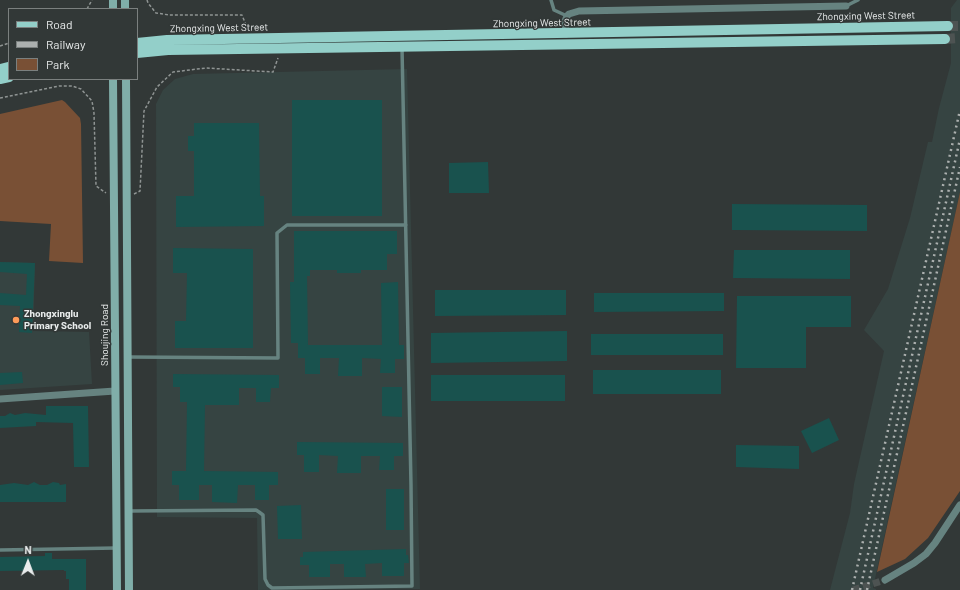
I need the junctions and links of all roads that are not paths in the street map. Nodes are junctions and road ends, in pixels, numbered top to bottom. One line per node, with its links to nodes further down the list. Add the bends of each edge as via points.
1 (551, 0): 4 (lane, via 554,10)
2 (858, 0): 3 (lane)
3 (846, 6): 4 (street, via 579,11)
4 (567, 16): 6 (street)
5 (948, 26): 6 (main road, Zhongxing West Street)
6 (566, 34): 8 (main road, Zhongxing West Street, via 168,40)
7 (945, 38): 9 (main road)
8 (138, 43)
9 (402, 47): 10 (main road, via 168,50); 13 (lane)
10 (138, 53)
11 (113, 80): 15 (main road, Shoujing Road)
12 (126, 80): 14 (main road)
13 (406, 225): 14 (lane, via 287,225 277,233 278,358); 18 (lane, via 412,586 272,588 265,579 263,515 256,510)
14 (128, 357): 18 (main road)
15 (115, 391): 16 (street); 19 (main road, Shoujing Road)
16 (0, 399)
17 (960, 505): 21 (street, via 926,554)
18 (128, 511): 23 (main road)
19 (116, 548): 20 (lane); 22 (main road, Shoujing Road)
20 (0, 550)
21 (885, 580)
22 (117, 590)
23 (129, 590)

